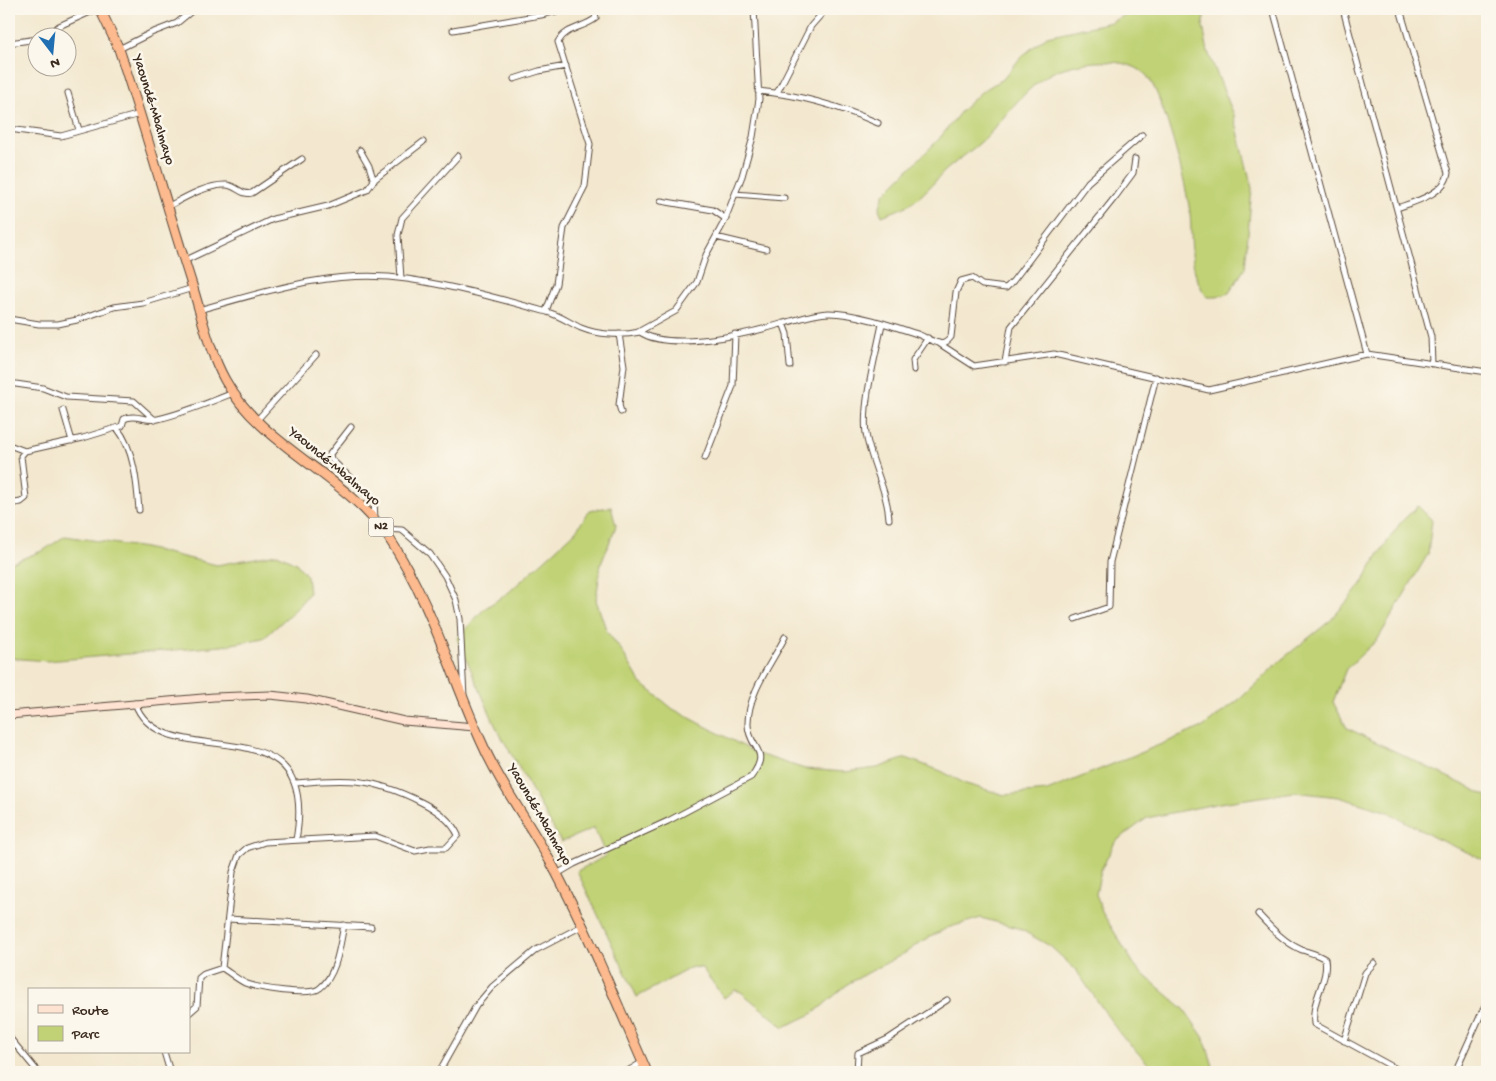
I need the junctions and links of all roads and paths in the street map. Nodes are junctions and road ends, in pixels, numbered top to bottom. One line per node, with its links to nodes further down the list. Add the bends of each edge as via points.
1 (99, 9): 10 (street); 14 (highway, Yaoundé-Mbalmayo / N2)
2 (194, 9): 14 (street, via 176,23)
3 (564, 9): 11 (street)
4 (594, 9): 15 (street, via 596,18 570,30 558,42)
5 (754, 9): 17 (street)
6 (826, 9): 19 (street, via 812,26)
7 (1274, 9): 52 (street)
8 (1343, 9): 35 (street)
9 (1400, 9): 35 (street, via 1448,173 1445,182 1435,192)
10 (57, 28)
11 (453, 30)
12 (28, 40): 13 (street)
13 (9, 43)
14 (119, 49): 20 (highway, Yaoundé-Mbalmayo / N2)
15 (566, 66): 16 (street); 43 (street, via 590,144 585,186 564,228 556,284)
16 (514, 79)
17 (758, 91): 19 (street); 31 (street, via 753,137)
18 (68, 93): 23 (street)
19 (777, 93): 21 (street, via 819,100)
20 (140, 114): 23 (street); 34 (highway, Yaoundé-Mbalmayo / N2)
21 (878, 123)
22 (9, 128): 23 (street, via 61,136)
23 (79, 130)
24 (1142, 135): 51 (street, via 1088,182 1006,288 982,285 972,278 961,281 956,292 951,337)
25 (423, 142): 30 (street)
26 (360, 150): 30 (street)
27 (458, 156): 40 (street, via 402,218 398,235)
28 (302, 159): 34 (street, via 252,193 245,194 228,185 218,186)
29 (1135, 160): 54 (street, via 1133,173 1011,328)
30 (374, 181): 39 (street, via 367,190 328,206 273,219)
31 (735, 194): 32 (street); 36 (street)
32 (784, 198)
33 (661, 201): 36 (street, via 713,210)
34 (167, 206): 39 (highway, Yaoundé-Mbalmayo / N2)
35 (1396, 208): 55 (street, via 1432,337)
36 (726, 219): 37 (street)
37 (716, 237): 38 (street); 47 (street, via 697,282 676,311)
38 (766, 249)
39 (184, 261): 41 (highway, Yaoundé-Mbalmayo / N2)
40 (401, 278): 42 (street, via 337,278 300,283); 43 (street)
41 (193, 288): 42 (highway, Yaoundé-Mbalmayo / N2); 44 (street, via 58,324)
42 (199, 310): 61 (highway, Yaoundé-Mbalmayo / N2, via 213,354)
43 (546, 311): 48 (street, via 583,329)
44 (9, 319)
45 (783, 324): 46 (street, via 827,313); 49 (street); 56 (street)
46 (882, 324): 50 (street); 74 (street, via 868,392 866,434 886,496)
47 (637, 333): 48 (street); 49 (street, via 668,342)
48 (619, 334): 63 (street, via 624,366)
49 (735, 334): 71 (street, via 733,386)
50 (928, 338): 51 (street); 57 (street, via 912,360)
51 (940, 344): 54 (street, via 974,366)
52 (1366, 354): 55 (street); 59 (street, via 1209,390)
53 (316, 355): 65 (street)
54 (1005, 362): 59 (street, via 1054,354)
55 (1432, 364): 58 (street)
56 (790, 366)
57 (914, 370)
58 (1487, 372)
59 (1156, 378): 77 (street, via 1110,562 1109,607)
60 (9, 383): 64 (street, via 44,388 66,397 134,401)
61 (232, 393): 64 (street, via 188,412); 65 (highway, Yaoundé-Mbalmayo / N2)
62 (63, 410): 68 (street)
63 (621, 412)
64 (156, 420): 67 (street, via 131,415)
65 (257, 420): 75 (highway, Yaoundé-Mbalmayo / N2, via 353,498)
66 (351, 427): 75 (street, via 330,454 331,459 374,502)
67 (116, 428): 68 (street); 73 (street, via 131,457)
68 (72, 441): 70 (street)
69 (9, 445): 70 (street)
70 (26, 451): 72 (street, via 21,456 26,498)
71 (705, 458)
72 (9, 504)
73 (139, 510)
74 (889, 519)
75 (375, 520): 76 (highway, Yaoundé-Mbalmayo / N2)
76 (383, 529): 79 (highway, Yaoundé-Mbalmayo / N2, via 412,576); 79 (street, via 402,530 430,554 445,576 460,619 466,684)
77 (1075, 619)
78 (785, 637): 85 (street, via 751,702 748,725 760,760 750,778)
79 (464, 697): 82 (highway, Yaoundé-Mbalmayo / N2)
80 (135, 703): 81 (main road); 82 (main road, via 270,695 404,721); 83 (street, via 141,718 156,729 263,754 287,770)
81 (9, 715)
82 (475, 727): 85 (highway, Yaoundé-Mbalmayo / N2, via 488,756)
83 (296, 783): 84 (street, via 301,815); 84 (street, via 347,780 387,786 431,807 458,835 446,848 417,852 376,836)
84 (296, 840): 87 (street, via 258,843 243,851 233,872)
85 (557, 874): 89 (highway, Yaoundé-Mbalmayo / N2)
86 (1258, 914): 97 (street, via 1285,940 1325,960 1325,975 1316,994 1314,1024)
87 (228, 919): 88 (street); 92 (street)
88 (344, 924): 90 (street); 92 (street, via 332,969 326,982 314,992 255,986)
89 (582, 926): 99 (highway, Yaoundé-Mbalmayo / N2); 102 (street, via 536,950 492,987 476,1006)
90 (371, 927)
91 (1374, 963): 97 (street, via 1365,973)
92 (222, 968): 95 (street, via 199,978 197,1006)
93 (947, 1000): 105 (street, via 888,1039 858,1053)
94 (1487, 1002): 107 (street)
95 (190, 1011)
96 (9, 1037): 100 (street)
97 (1344, 1041): 106 (street)
98 (165, 1054): 101 (street)
99 (643, 1062): 103 (street); 104 (highway, Yaoundé-Mbalmayo / N2)
100 (38, 1072)
101 (170, 1072)
102 (439, 1072)
103 (626, 1072)
104 (647, 1072)
105 (857, 1072)
106 (1402, 1072)
107 (1455, 1072)

